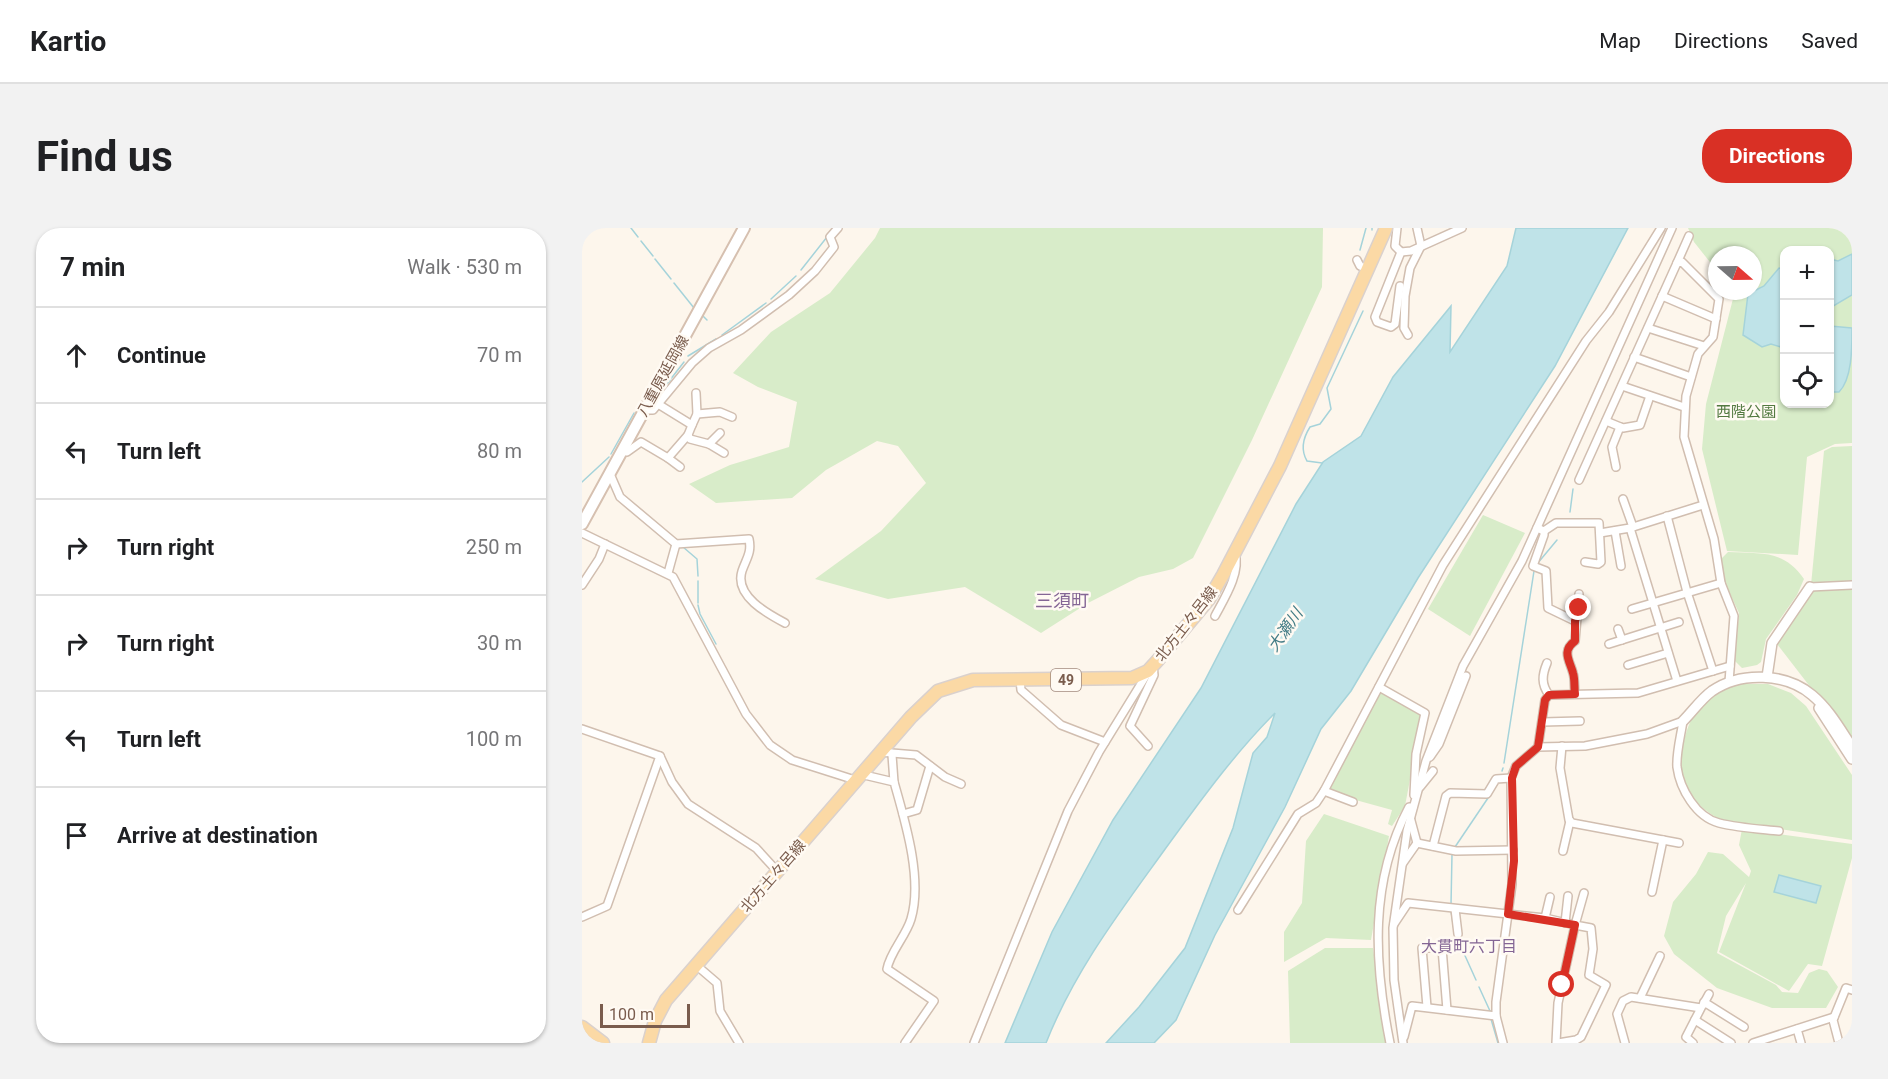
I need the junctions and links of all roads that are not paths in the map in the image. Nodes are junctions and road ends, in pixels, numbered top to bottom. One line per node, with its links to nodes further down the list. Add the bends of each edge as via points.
1 (744, 228): 28 (main road, 八重原延岡線)
2 (838, 228): 26 (street, via 830,237 834,247 805,281 741,330 709,348)
3 (1386, 228): 14 (main road, 北方土々呂線)
4 (1397, 228): 11 (street, via 1395,246)
5 (1417, 228): 10 (street)
6 (1462, 228): 10 (street)
7 (1661, 228): 86 (street, via 1443,565)
8 (1672, 228): 49 (street)
9 (1689, 236): 13 (street)
10 (1421, 246): 11 (street); 19 (street, via 1410,268 1405,296 1404,328)
11 (1401, 252): 15 (street, via 1375,317 1377,322 1391,327 1395,324)
12 (1357, 260): 14 (street)
13 (1677, 263): 16 (street); 17 (street, via 1682,262 1717,295)
14 (1369, 269): 55 (main road, 北方土々呂線, via 1280,466)
15 (1400, 286)
16 (1662, 296): 17 (street); 18 (street)
17 (1716, 319): 20 (street, via 1713,337)
18 (1648, 328): 20 (street); 21 (street)
19 (1408, 335)
20 (1704, 346): 22 (street)
21 (1634, 357): 22 (street); 23 (street)
22 (1691, 377): 27 (street)
23 (1622, 386): 25 (street); 31 (street)
24 (696, 393): 29 (street)
25 (1650, 396): 27 (street); 33 (street, via 1640,425)
26 (658, 404): 28 (street); 32 (street)
27 (1684, 407): 45 (street, via 1684,437)
28 (645, 410): 37 (main road, 八重原延岡線)
29 (697, 414): 30 (street, via 720,412); 32 (street)
30 (732, 417)
31 (1606, 421): 33 (street); 43 (street)
32 (692, 425): 35 (street)
33 (1620, 427): 41 (street, via 1612,447)
34 (720, 433): 36 (street)
35 (688, 435): 36 (street); 39 (street)
36 (709, 444): 38 (street)
37 (621, 452): 39 (street, via 641,442); 42 (main road, 八重原延岡線)
38 (724, 453)
39 (668, 458): 40 (street)
40 (680, 467)
41 (1616, 467)
42 (610, 474): 47 (main road, 八重原延岡線); 54 (street, via 620,497)
43 (1578, 480)
44 (1623, 499): 48 (street)
45 (1703, 505): 46 (street); 59 (street, via 1714,538)
46 (1667, 516): 48 (street); 63 (street)
47 (582, 524)
48 (1631, 527): 50 (street); 65 (street)
49 (1540, 529): 52 (street, via 1556,523 1596,521); 68 (street, via 1533,566 1546,572 1549,610); 102 (street, via 1463,666)
50 (1615, 531): 52 (street); 57 (street)
51 (582, 533): 53 (street)
52 (1600, 533): 56 (street, via 1601,562)
53 (605, 544): 58 (street); 60 (street)
54 (676, 544): 58 (street); 70 (street, via 747,537 751,548 741,576 746,593)
55 (1235, 554): 67 (street, via 1233,577); 79 (main road, 北方土々呂線, via 1209,599)
56 (1585, 562)
57 (1622, 566)
58 (668, 573): 105 (street, via 678,583 757,730 770,745 792,760)
59 (1721, 583): 63 (street); 78 (street, via 1734,616)
60 (582, 585)
61 (1852, 585): 62 (street)
62 (1810, 587): 82 (street, via 1772,643)
63 (1687, 592): 65 (street); 80 (street)
64 (1579, 594): 68 (street)
65 (1653, 603): 66 (street); 71 (street)
66 (1632, 609)
67 (1215, 616)
68 (1575, 621): 87 (street, via 1575,641 1569,647 1567,661 1573,671)
69 (1678, 622): 71 (street)
70 (785, 623)
71 (1660, 627): 73 (street); 75 (street)
72 (1618, 629): 73 (street)
73 (1622, 640): 74 (street)
74 (1609, 644)
75 (1668, 653): 77 (street); 84 (street)
76 (1547, 663): 88 (street, via 1543,684)
77 (1628, 665)
78 (1730, 666): 80 (street); 85 (street)
79 (1150, 668): 83 (main road, 北方土々呂線 / 49, via 1132,678 1118,680); 94 (street); 95 (street, via 1154,675 1130,726)
80 (1713, 671): 84 (street)
81 (1466, 676): 102 (street, via 1439,744)
82 (1767, 677): 85 (street); 89 (street)
83 (1020, 680): 94 (street, via 1021,690 1058,723); 99 (main road, 北方土々呂線 / 49, via 973,680 939,691 920,706)
84 (1677, 681): 87 (street, via 1631,694)
85 (1729, 682): 91 (street, via 1712,691)
86 (1379, 687): 109 (street); 110 (street, via 1425,713 1416,754 1412,794)
87 (1575, 694): 88 (street)
88 (1549, 695): 92 (street)
89 (1812, 695): 98 (street); 101 (street)
90 (1580, 720): 92 (street)
91 (1683, 721): 96 (street, via 1647,734 1585,746); 116 (street, via 1677,765 1691,802 1717,823)
92 (1543, 722): 97 (street)
93 (582, 729): 100 (street)
94 (1105, 742): 158 (street, via 1068,811)
95 (1148, 746)
96 (1562, 746): 97 (street); 115 (street, via 1560,768)
97 (1538, 747): 106 (street, via 1516,766)
98 (1852, 747)
99 (886, 753): 103 (street, via 910,753); 105 (main road, 北方土々呂線 / 49); 107 (street)
100 (660, 756): 124 (street, via 688,804 756,848); 132 (street, via 607,906)
101 (1852, 759)
102 (1426, 761): 110 (street)
103 (930, 766): 108 (street); 113 (street, via 917,810)
104 (1433, 771): 110 (street)
105 (858, 777): 107 (street); 124 (main road, 北方土々呂線 / 49)
106 (1512, 778): 120 (street, via 1496,778 1487,794 1446,796); 121 (street)
107 (894, 782): 113 (street)
108 (961, 784)
109 (1324, 791): 111 (street); 131 (street, via 1316,803 1298,814)
110 (1416, 794): 112 (street)
111 (1353, 802)
112 (1413, 807): 114 (street); 159 (street, via 1409,807 1395,833 1382,882 1378,917 1376,944)
113 (903, 814): 157 (street, via 915,904 904,939 887,969 934,1001)
114 (1410, 817): 118 (street); 123 (street)
115 (1570, 821): 117 (street); 122 (street)
116 (1779, 831)
117 (1663, 840): 119 (street); 125 (street)
118 (1416, 843): 120 (street); 123 (street)
119 (1679, 843)
120 (1433, 846): 121 (street, via 1456,851)
121 (1513, 850): 133 (street)
122 (1563, 851)
123 (1400, 870): 137 (street)
124 (777, 871): 141 (main road, 北方土々呂線 / 49)
125 (1652, 892)
126 (1584, 893): 138 (street)
127 (1568, 896): 136 (street)
128 (1550, 897): 135 (street)
129 (582, 909): 132 (street)
130 (1455, 909): 133 (street); 137 (street, via 1408,903); 139 (street)
131 (1238, 910)
132 (591, 913): 134 (street)
133 (1508, 914): 135 (street); 148 (street)
134 (582, 917)
135 (1545, 918): 136 (street)
136 (1564, 923): 138 (street)
137 (1393, 925): 160 (street, via 1394,980)
138 (1575, 925): 162 (street, via 1558,1003); 162 (street, via 1591,928 1589,975 1606,985 1581,1037)
139 (1458, 934)
140 (1660, 956): 144 (street)
141 (696, 965): 155 (main road, 北方土々呂線 / 49, via 666,1000); 156 (street, via 717,983 720,1011)
142 (1852, 990): 149 (street, via 1846,988)
143 (1708, 994): 145 (street)
144 (1640, 998): 145 (street); 163 (street, via 1626,998 1617,1014)
145 (1703, 1005): 150 (street); 152 (street)
146 (1427, 1007): 147 (street); 147 (street, via 1422,948 1442,948); 160 (street, via 1409,1009)
147 (1447, 1010): 148 (street)
148 (1496, 1016): 161 (street)
149 (1834, 1017): 153 (street); 168 (street)
150 (1695, 1020): 164 (street, via 1686,1037); 165 (street)
151 (582, 1027): 154 (main road)
152 (1744, 1027)
153 (1797, 1029): 166 (street); 167 (street)
154 (603, 1043)
155 (649, 1043)
156 (739, 1043)
157 (905, 1043)
158 (974, 1043)
159 (1390, 1043)
160 (1403, 1043)
161 (1503, 1043)
162 (1557, 1043)
163 (1625, 1043)
164 (1693, 1043)
165 (1731, 1043)
166 (1753, 1043)
167 (1801, 1043)
168 (1839, 1043)

